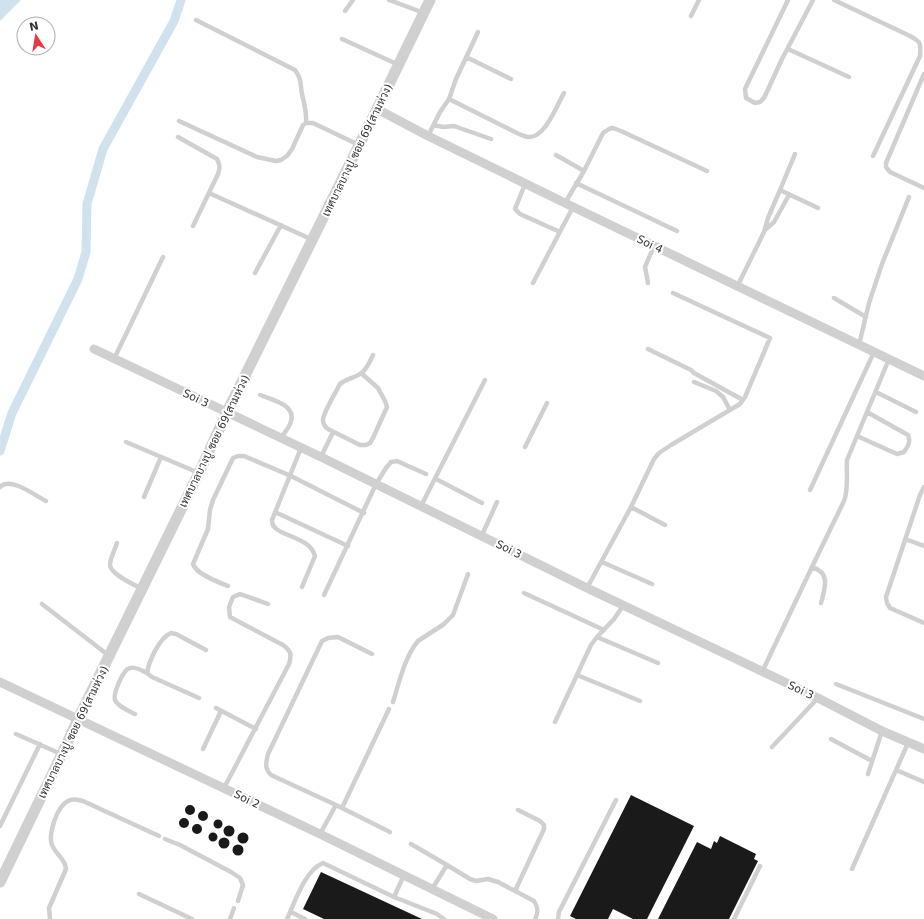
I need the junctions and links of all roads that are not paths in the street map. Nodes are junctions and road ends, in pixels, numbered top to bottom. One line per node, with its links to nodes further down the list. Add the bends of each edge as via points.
1 (353, 0): 8 (lane)
2 (389, 0): 9 (lane)
3 (430, 0): 9 (street, เทศบาลบางปู ซอย 69(สามห่วง))
4 (699, 0): 10 (lane)
5 (788, 0): 14 (lane, via 745,89 746,98 755,103 764,98)
6 (813, 0): 14 (lane)
7 (834, 0): 32 (lane, via 910,36 921,45 920,56)
8 (345, 11)
9 (424, 13): 16 (street, เทศบาลบางปู ซอย 69(สามห่วง))
10 (691, 16)
11 (196, 20): 24 (lane, via 295,70 301,82 307,113)
12 (478, 32): 15 (lane)
13 (342, 39): 16 (lane)
14 (788, 49): 18 (lane)
15 (466, 57): 19 (lane); 21 (lane)
16 (399, 65): 22 (street, เทศบาลบางปู ซอย 69(สามห่วง))
17 (924, 74): 37 (lane, via 886,163 890,172)
18 (849, 77)
19 (511, 79)
20 (564, 93): 21 (lane, via 543,131 528,138)
21 (449, 99): 25 (lane)
22 (378, 109): 26 (street, Soi 4); 29 (street, เทศบาลบางปู ซอย 69(สามห่วง))
23 (179, 121): 24 (lane, via 257,158 276,161 287,156 302,125)
24 (306, 123): 29 (lane, via 313,123)
25 (434, 125): 26 (lane); 28 (lane, via 454,126)
26 (428, 136): 36 (street, Soi 4)
27 (178, 137): 39 (lane, via 217,159 220,164)
28 (491, 139)
29 (360, 146): 49 (street, เทศบาลบางปู ซอย 69(สามห่วง))
30 (795, 154): 38 (lane)
31 (556, 156): 34 (lane)
32 (873, 156)
33 (707, 170): 34 (lane, via 613,128 603,133)
34 (584, 171): 35 (lane)
35 (576, 183): 42 (lane); 46 (lane)
36 (525, 184): 42 (street, Soi 4); 47 (lane, via 515,209 520,214)
37 (924, 188)
38 (780, 190): 40 (lane); 48 (lane)
39 (209, 193): 44 (lane); 45 (lane)
40 (789, 195): 43 (lane); 48 (lane, via 774,222)
41 (909, 197): 58 (lane, via 882,264)
42 (569, 205): 47 (lane); 50 (street, Soi 4)
43 (818, 208)
44 (280, 225): 49 (lane); 52 (lane)
45 (193, 226)
46 (677, 231)
47 (560, 232): 54 (lane)
48 (764, 232): 55 (lane)
49 (314, 240): 75 (street, เทศบาลบางปู ซอย 69(สามห่วง))
50 (654, 246): 53 (lane, via 645,267); 55 (street, Soi 4)
51 (163, 257): 64 (lane)
52 (255, 273)
53 (648, 282)
54 (533, 283)
55 (737, 286): 59 (street, Soi 4)
56 (673, 293): 72 (lane, via 770,338)
57 (834, 298): 58 (lane)
58 (866, 317): 59 (lane)
59 (859, 345): 62 (street, Soi 4)
60 (94, 349): 64 (street, Soi 3)
61 (648, 349): 72 (lane)
62 (874, 352): 65 (street, Soi 4); 93 (lane)
63 (373, 355): 66 (lane)
64 (114, 359): 75 (street, Soi 3)
65 (889, 360): 67 (street, Soi 4); 70 (lane)
66 (362, 373): 78 (lane, via 343,381 330,402 323,421 324,426); 78 (lane, via 378,388 387,407 373,438 370,443 360,445)
67 (924, 376)
68 (485, 380): 89 (lane)
69 (694, 382): 74 (lane, via 723,397)
70 (876, 392): 76 (lane); 77 (lane)
71 (260, 395): 80 (lane, via 290,410 291,421)
72 (743, 400): 74 (lane)
73 (547, 403): 82 (lane)
74 (730, 410): 99 (lane, via 659,453)
75 (227, 412): 80 (street, Soi 3); 86 (street, เทศบาลบางปู ซอย 69(สามห่วง))
76 (867, 412): 79 (lane); 79 (lane, via 908,435 908,447 904,452 897,454)
77 (916, 412)
78 (333, 432): 85 (lane)
79 (857, 436): 109 (lane, via 847,460 844,501)
80 (281, 438): 83 (street, Soi 3)
81 (126, 442): 84 (lane)
82 (524, 447)
83 (301, 448): 85 (street, Soi 3); 88 (lane)
84 (161, 457): 86 (lane); 94 (lane)
85 (321, 457): 90 (street, Soi 3)
86 (199, 473): 115 (street, เทศบาลบางปู ซอย 69(สามห่วง))
87 (426, 474): 90 (lane, via 397,461 391,462)
88 (291, 476): 100 (lane); 101 (lane); 112 (lane, via 244,456 233,458 213,500 208,529 193,564 200,573)
89 (436, 479): 97 (lane); 98 (lane)
90 (376, 484): 98 (street, Soi 3); 101 (lane)
91 (0, 487): 95 (lane, via 17,485)
92 (924, 487): 104 (lane)
93 (810, 490)
94 (144, 497)
95 (46, 501)
96 (497, 502): 103 (lane)
97 (482, 503)
98 (421, 506): 103 (street, Soi 3)
99 (631, 507): 102 (lane); 108 (lane)
100 (275, 512): 106 (lane); 113 (lane, via 273,528 308,544 316,556)
101 (364, 513): 106 (lane)
102 (665, 525)
103 (482, 536): 114 (street, Soi 3)
104 (905, 539): 107 (lane); 122 (lane, via 889,584 887,603 890,608)
105 (117, 543): 115 (lane, via 110,564 111,570)
106 (348, 546): 117 (lane)
107 (924, 546)
108 (602, 562): 111 (lane); 114 (lane)
109 (812, 567): 118 (lane, via 819,569 825,577 826,585); 129 (lane)
110 (468, 574): 136 (lane, via 449,620 414,645)
111 (652, 584)
112 (228, 586)
113 (302, 587)
114 (587, 588): 121 (street, Soi 3)
115 (142, 589): 127 (street, เทศบาลบางปู ซอย 69(สามห่วง))
116 (524, 593): 123 (lane)
117 (324, 596)
118 (821, 603)
119 (42, 604): 127 (lane)
120 (268, 604): 145 (lane, via 240,594 233,597 229,607 230,617 283,645 292,655)
121 (623, 606): 123 (lane); 129 (street, Soi 3)
122 (924, 623)
123 (604, 630): 124 (lane)
124 (597, 637): 128 (lane); 131 (lane)
125 (206, 650): 130 (lane, via 171,633 162,640 150,660)
126 (372, 654): 161 (lane, via 338,637 328,638 322,642 265,765 271,775)
127 (110, 656): 142 (street, เทศบาลบางปู ซอย 69(สามห่วง))
128 (658, 663)
129 (762, 672): 135 (street, Soi 3)
130 (147, 674): 134 (lane); 141 (lane, via 134,667 125,670 115,692 116,702)
131 (577, 675): 137 (lane); 144 (lane)
132 (0, 682): 142 (street, Soi 2)
133 (836, 684): 143 (lane)
134 (199, 698)
135 (818, 698): 146 (street, Soi 3); 151 (lane)
136 (392, 702)
137 (640, 702)
138 (216, 708): 140 (lane)
139 (389, 709): 162 (lane)
140 (221, 711): 145 (lane); 152 (lane)
141 (135, 714)
142 (78, 719): 154 (street, เทศบาลบางปู ซอย 69(สามห่วง)); 159 (street, Soi 2)
143 (924, 719)
144 (555, 722)
145 (256, 729): 159 (lane)
146 (882, 731): 149 (street, Soi 3); 155 (lane)
147 (16, 734): 150 (lane)
148 (831, 739): 155 (lane)
149 (908, 742): 153 (street, Soi 3); 156 (lane)
150 (40, 744): 154 (lane); 164 (lane)
151 (772, 748)
152 (203, 749)
153 (924, 750)
154 (62, 754): 174 (street, เทศบาลบางปู ซอย 69(สามห่วง))
155 (872, 761): 157 (lane)
156 (896, 770): 158 (lane); 172 (lane)
157 (868, 774)
158 (924, 782)
159 (224, 788): 166 (street, Soi 2)
160 (616, 800): 191 (lane, via 559,912)
161 (336, 805): 162 (lane); 166 (lane)
162 (342, 808): 165 (lane)
163 (518, 810): 176 (lane, via 540,821 544,829)
164 (0, 826)
165 (390, 832)
166 (320, 834): 173 (street, Soi 2)
167 (160, 836): 183 (lane, via 83,801 73,799 62,804 52,825 51,838 53,846 65,862 66,869 49,908)
168 (165, 839): 179 (lane, via 240,878 243,885)
169 (411, 844): 170 (lane)
170 (447, 865): 175 (lane); 176 (lane, via 470,879 488,879)
171 (760, 866): 192 (lane)
172 (852, 869)
173 (404, 875): 175 (street, Soi 2); 178 (lane)
174 (0, 882)
175 (432, 889): 182 (street, Soi 2)
176 (515, 891): 190 (lane, via 534,900 538,911)
177 (139, 894): 184 (lane)
178 (394, 897): 181 (lane, via 323,863 309,874); 188 (lane)
179 (238, 901)
180 (234, 908): 185 (lane)
181 (290, 912): 186 (lane); 187 (lane)
182 (482, 917): 189 (street, Soi 2)
183 (50, 919)
184 (192, 919)
185 (230, 919)
186 (287, 919)
187 (305, 919)
188 (444, 919)
189 (493, 919)
190 (535, 919)
191 (558, 919)
192 (734, 919)

